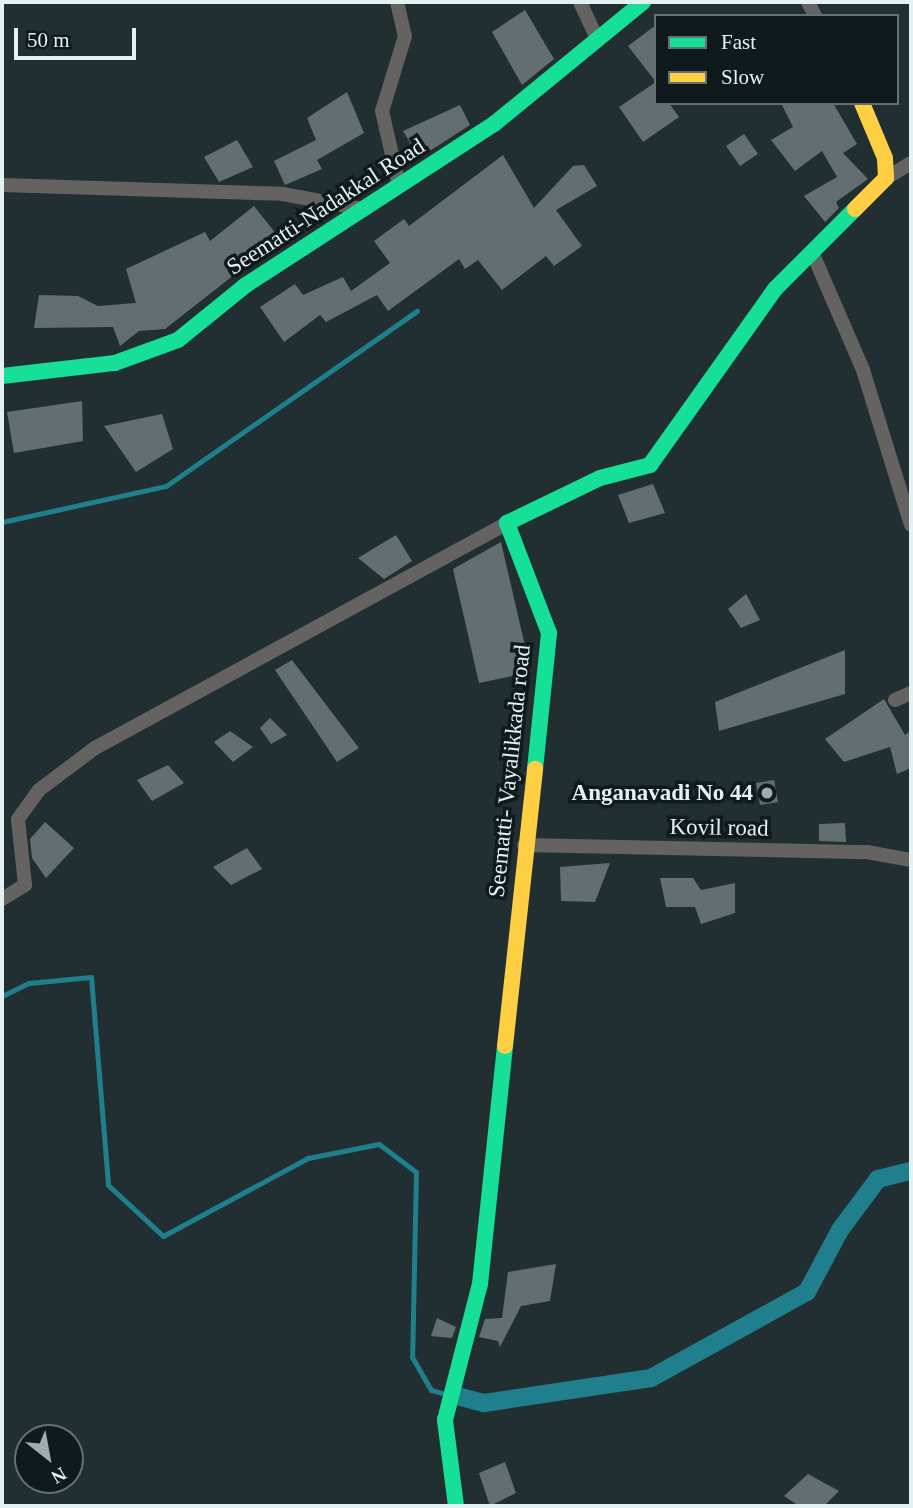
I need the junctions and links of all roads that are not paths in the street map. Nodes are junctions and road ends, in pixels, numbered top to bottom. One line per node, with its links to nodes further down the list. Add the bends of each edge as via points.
1 (397, 2): 9 (street, via 405,36 382,111)
2 (580, 2): 4 (street)
3 (643, 2): 4 (street, Seematti-Nadakkal Road)
4 (596, 36): 9 (street, Seematti-Nadakkal Road, via 494,124)
5 (863, 105): 7 (street, via 885,158)
6 (911, 163): 7 (street)
7 (886, 178): 11 (street)
8 (2, 185): 10 (street, via 283,194)
9 (399, 185): 10 (street, Seematti-Nadakkal Road)
10 (362, 209): 12 (street, Seematti-Nadakkal Road, via 246,285 178,340 115,363)
11 (812, 252): 13 (street, via 775,289 650,465 600,478); 14 (street, via 863,370)
12 (2, 376)
13 (507, 523): 17 (street, Seematti- Vayalikkada road, via 549,633); 19 (street, via 95,748 39,790 18,819 24,885)
14 (911, 525)
15 (911, 693): 16 (street)
16 (895, 700)
17 (524, 845): 18 (street, Kovil road, via 867,852); 20 (street, Seematti- Vayalikkada road, via 480,1284 445,1420)
18 (911, 860)
19 (2, 900)
20 (456, 1506)

